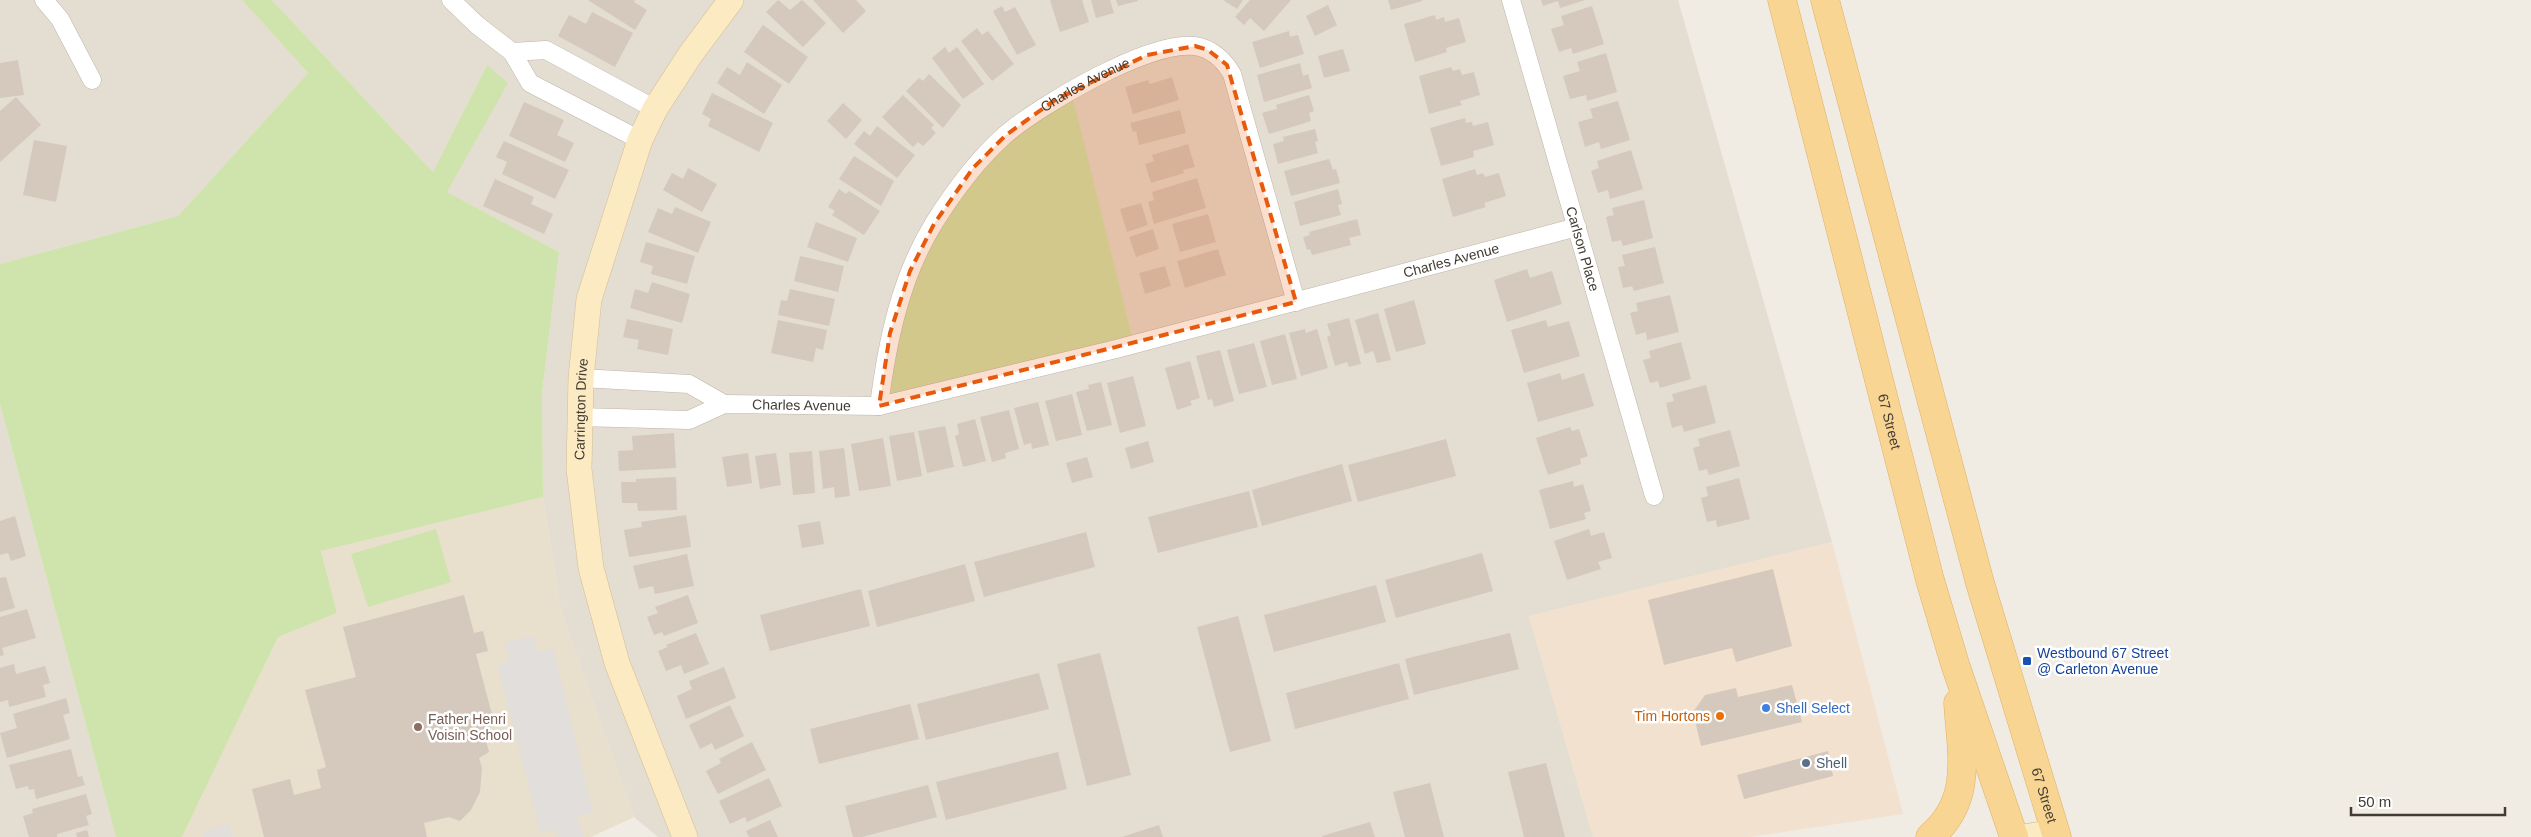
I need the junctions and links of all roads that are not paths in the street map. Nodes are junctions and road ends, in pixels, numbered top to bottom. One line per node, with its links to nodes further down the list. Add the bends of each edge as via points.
1 (44, 0): 8 (street, via 60,19)
2 (451, 0): 7 (street)
3 (731, 0): 9 (street, Carrington Drive)
4 (1511, 0): 11 (street, Carlson Place)
5 (1782, 0): 18 (main road, 67 Street, via 1930,580)
6 (1825, 0): 19 (main road, 67 Street, via 1980,583)
7 (512, 52): 9 (street, via 546,50); 10 (street, via 530,83)
8 (92, 80)
9 (655, 109): 10 (street, Carrington Drive)
10 (640, 140): 13 (street, Carrington Drive, via 589,299)
11 (1577, 227): 12 (street, Charles Avenue); 17 (street, Carlson Place)
12 (1296, 302): 15 (street, Charles Avenue, via 1030,371); 15 (street, Charles Avenue, via 1227,64 1208,50 1195,46 1148,55 1114,68 1063,96 1006,135 973,168 934,224 910,271 890,333)
13 (581, 378): 14 (street, Charles Avenue, via 689,384); 16 (street, Carrington Drive)
14 (724, 404): 15 (street, Charles Avenue); 16 (street, Charles Avenue, via 689,420)
15 (879, 406)
16 (579, 417): 20 (street, Carrington Drive, via 579,469 591,568 604,621)
17 (1654, 496)
18 (1955, 664): 21 (main road, via 1962,783 1953,811); 22 (main road, 67 Street)
19 (2056, 834): 23 (street)
20 (679, 835)
21 (1930, 837)
22 (2014, 837)
23 (2023, 837)

